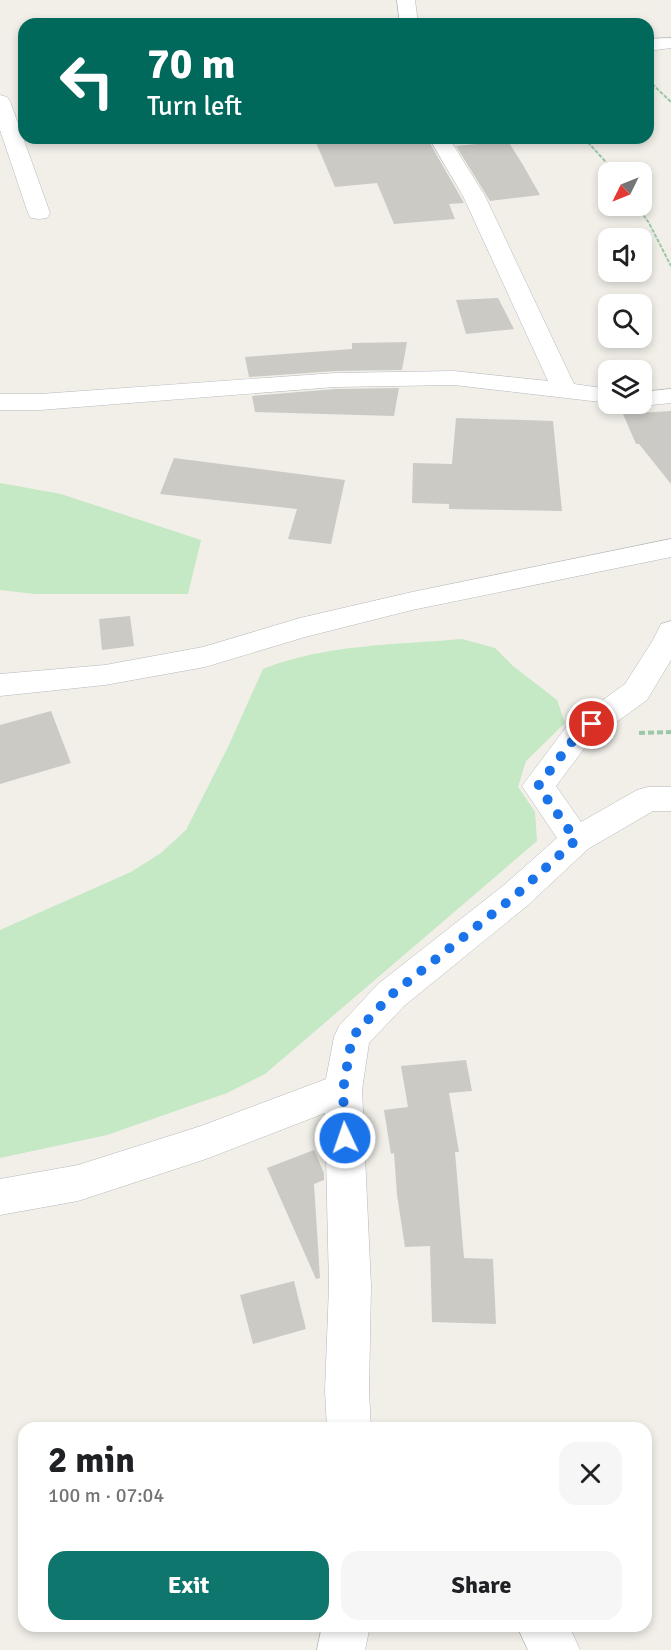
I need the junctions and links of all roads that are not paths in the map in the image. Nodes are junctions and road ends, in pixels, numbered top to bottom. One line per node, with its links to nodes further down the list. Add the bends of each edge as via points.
1 (406, 0): 2 (street)
2 (408, 18)
3 (671, 43): 4 (street)
4 (654, 44)
5 (0, 101): 7 (street)
6 (444, 144): 8 (street, via 474,196)
7 (39, 213)
8 (565, 392): 9 (street); 12 (street, via 442,378 335,380)
9 (598, 395)
10 (671, 396): 11 (street)
11 (652, 398)
12 (0, 402)
13 (671, 548): 15 (street, via 412,601 300,628 206,657 105,675)
14 (671, 631): 17 (street, via 636,692 578,734 538,786)
15 (0, 685)
16 (671, 799): 17 (street, via 648,799)
17 (576, 840): 18 (street, via 516,895 391,995 352,1037)
18 (343, 1090): 19 (street, via 206,1142 78,1183); 20 (street, via 350,1286)
19 (0, 1197)
20 (349, 1422)
21 (345, 1632): 23 (street)
22 (545, 1632): 24 (street)
23 (341, 1650)
24 (556, 1650)

